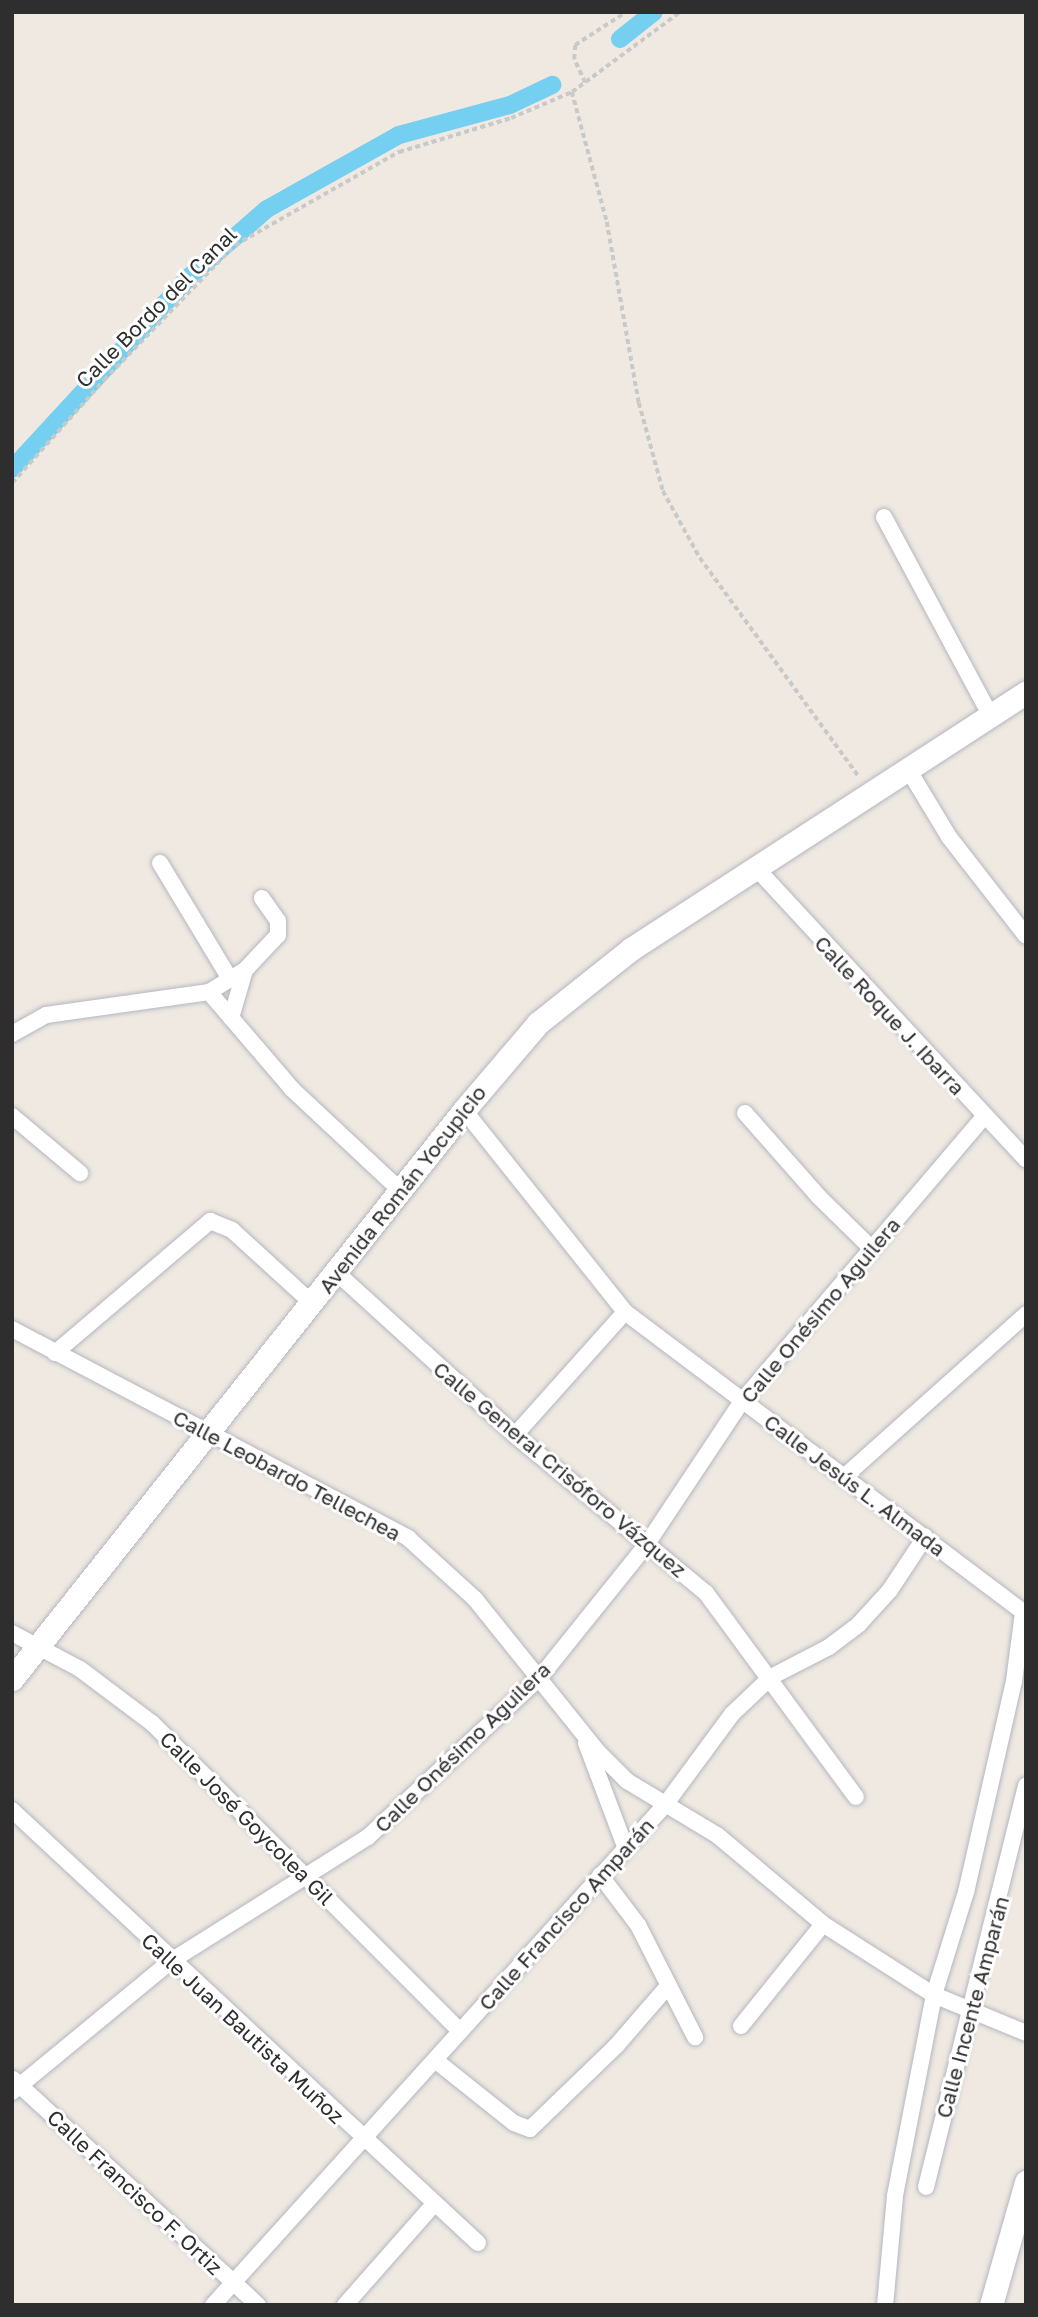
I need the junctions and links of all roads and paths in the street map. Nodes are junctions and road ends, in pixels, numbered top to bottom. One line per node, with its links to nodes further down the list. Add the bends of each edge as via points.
1 (626, 12): 3 (path, via 579,40 574,59)
2 (680, 12): 3 (path, Calle Bordo del Canal)
3 (585, 83): 4 (path, Calle Bordo del Canal)
4 (572, 92): 5 (path, Calle Bordo del Canal, via 511,118 399,152 234,245); 10 (path, via 607,222 639,403 663,491 700,558)
5 (12, 484)
6 (884, 517): 8 (street)
7 (1026, 692): 8 (street, Avenida Román Yocupicio)
8 (990, 715): 9 (street, Avenida Román Yocupicio)
9 (904, 772): 10 (street, Avenida Román Yocupicio); 14 (street)
10 (873, 791): 12 (street, Avenida Román Yocupicio)
11 (160, 863): 16 (street)
12 (757, 869): 20 (street, Avenida Román Yocupicio, via 578,989 522,1040); 23 (street, Calle Roque J. Ibarra)
13 (262, 898): 15 (street, via 280,932)
14 (1026, 936)
15 (245, 970): 16 (street); 18 (street)
16 (230, 979): 17 (street)
17 (209, 992): 18 (street); 19 (street, via 46,1015)
18 (231, 1018): 26 (street, via 292,1089)
19 (12, 1034)
20 (464, 1110): 26 (street, Avenida Román Yocupicio); 30 (street, Calle Jesús L. Almada)
21 (745, 1113): 27 (street, via 819,1198)
22 (12, 1116): 25 (street)
23 (984, 1117): 24 (street, Calle Roque J. Ibarra); 27 (street, Calle Onésimo Aguilera)
24 (1026, 1159)
25 (80, 1173)
26 (402, 1192): 28 (street, Avenida Román Yocupicio)
27 (871, 1248): 34 (street, Calle Onésimo Aguilera)
28 (336, 1272): 29 (street, Avenida Román Yocupicio); 36 (street, Calle General Crisóforo Vázquez)
29 (312, 1303): 33 (street, via 232,1230 211,1221); 35 (street, Avenida Román Yocupicio)
30 (625, 1312): 34 (street, Calle Jesús L. Almada); 36 (street)
31 (1026, 1314): 37 (street)
32 (12, 1329): 33 (street, Calle Leobardo Tellechea)
33 (55, 1353): 35 (street, Calle Leobardo Tellechea)
34 (742, 1401): 37 (street, Calle Jesús L. Almada); 39 (street, Calle Onésimo Aguilera)
35 (208, 1434): 41 (street, Avenida Román Yocupicio); 42 (street, Calle Leobardo Tellechea, via 408,1538 466,1589)
36 (515, 1435): 39 (street, Calle General Crisóforo Vázquez)
37 (844, 1477): 38 (street, Calle Jesús L. Almada)
38 (925, 1537): 43 (street, Calle Francisco Amparán, via 890,1590 859,1624 829,1647); 56 (street, Calle Jesús L. Almada, via 1023,1612 1014,1681 967,1892)
39 (647, 1544): 42 (street, Calle Onésimo Aguilera); 43 (street, Calle General Crisóforo Vázquez, via 706,1593)
40 (12, 1633): 41 (street, Calle José Goycolea Gil)
41 (36, 1649): 44 (street, Avenida Román Yocupicio); 52 (street, Calle José Goycolea Gil, via 80,1669 152,1723)
42 (541, 1676): 45 (street, Calle Leobardo Tellechea); 52 (street, Calle Onésimo Aguilera, via 368,1837)
43 (771, 1677): 47 (street, Calle General Crisóforo Vázquez); 48 (street, Calle Francisco Amparán, via 717,1731)
44 (12, 1679)
45 (581, 1728): 48 (street, Calle Leobardo Tellechea, via 627,1781); 50 (street, Calle Leobardo Tellechea)
46 (1026, 1785): 57 (street, Calle Incente Amparán)
47 (856, 1797)
48 (665, 1805): 50 (street, Calle Francisco Amparán); 53 (street, Calle Leobardo Tellechea, via 734,1848)
49 (12, 1810): 54 (street, Calle Juan Bautista Muñoz)
50 (625, 1846): 51 (street, Calle Francisco Amparán)
51 (600, 1874): 55 (street, via 638,1925); 59 (street, Calle Francisco Amparán)
52 (308, 1877): 54 (street, Calle Onésimo Aguilera); 59 (street, Calle José Goycolea Gil)
53 (823, 1924): 56 (street, Calle Leobardo Tellechea); 58 (street)
54 (171, 1961): 63 (street, Calle Onésimo Aguilera); 64 (street, Calle Juan Bautista Muñoz)
55 (667, 1987): 61 (street); 62 (street, via 617,2045 530,2129 514,2123)
56 (938, 1997): 57 (street, Calle Leobardo Tellechea); 73 (street, via 893,2209)
57 (965, 2010): 60 (street, Calle Leobardo Tellechea); 66 (street, Calle Incente Amparán)
58 (741, 2026)
59 (460, 2031): 62 (street, Calle Francisco Amparán)
60 (1026, 2033)
61 (695, 2037)
62 (435, 2060): 64 (street, Calle Francisco Amparán)
63 (14, 2085): 69 (street, Calle Francisco F. Ortiz)
64 (363, 2140): 67 (street, Calle Juan Bautista Muñoz); 69 (street, Calle Francisco Amparán)
65 (1026, 2182): 74 (street)
66 (926, 2187)
67 (434, 2204): 68 (street, Calle Juan Bautista Muñoz); 72 (street)
68 (478, 2243)
69 (233, 2282): 70 (street, Calle Francisco Amparán); 71 (street, Calle Francisco F. Ortiz)
70 (214, 2305)
71 (258, 2305)
72 (345, 2305)
73 (885, 2305)
74 (992, 2305)

